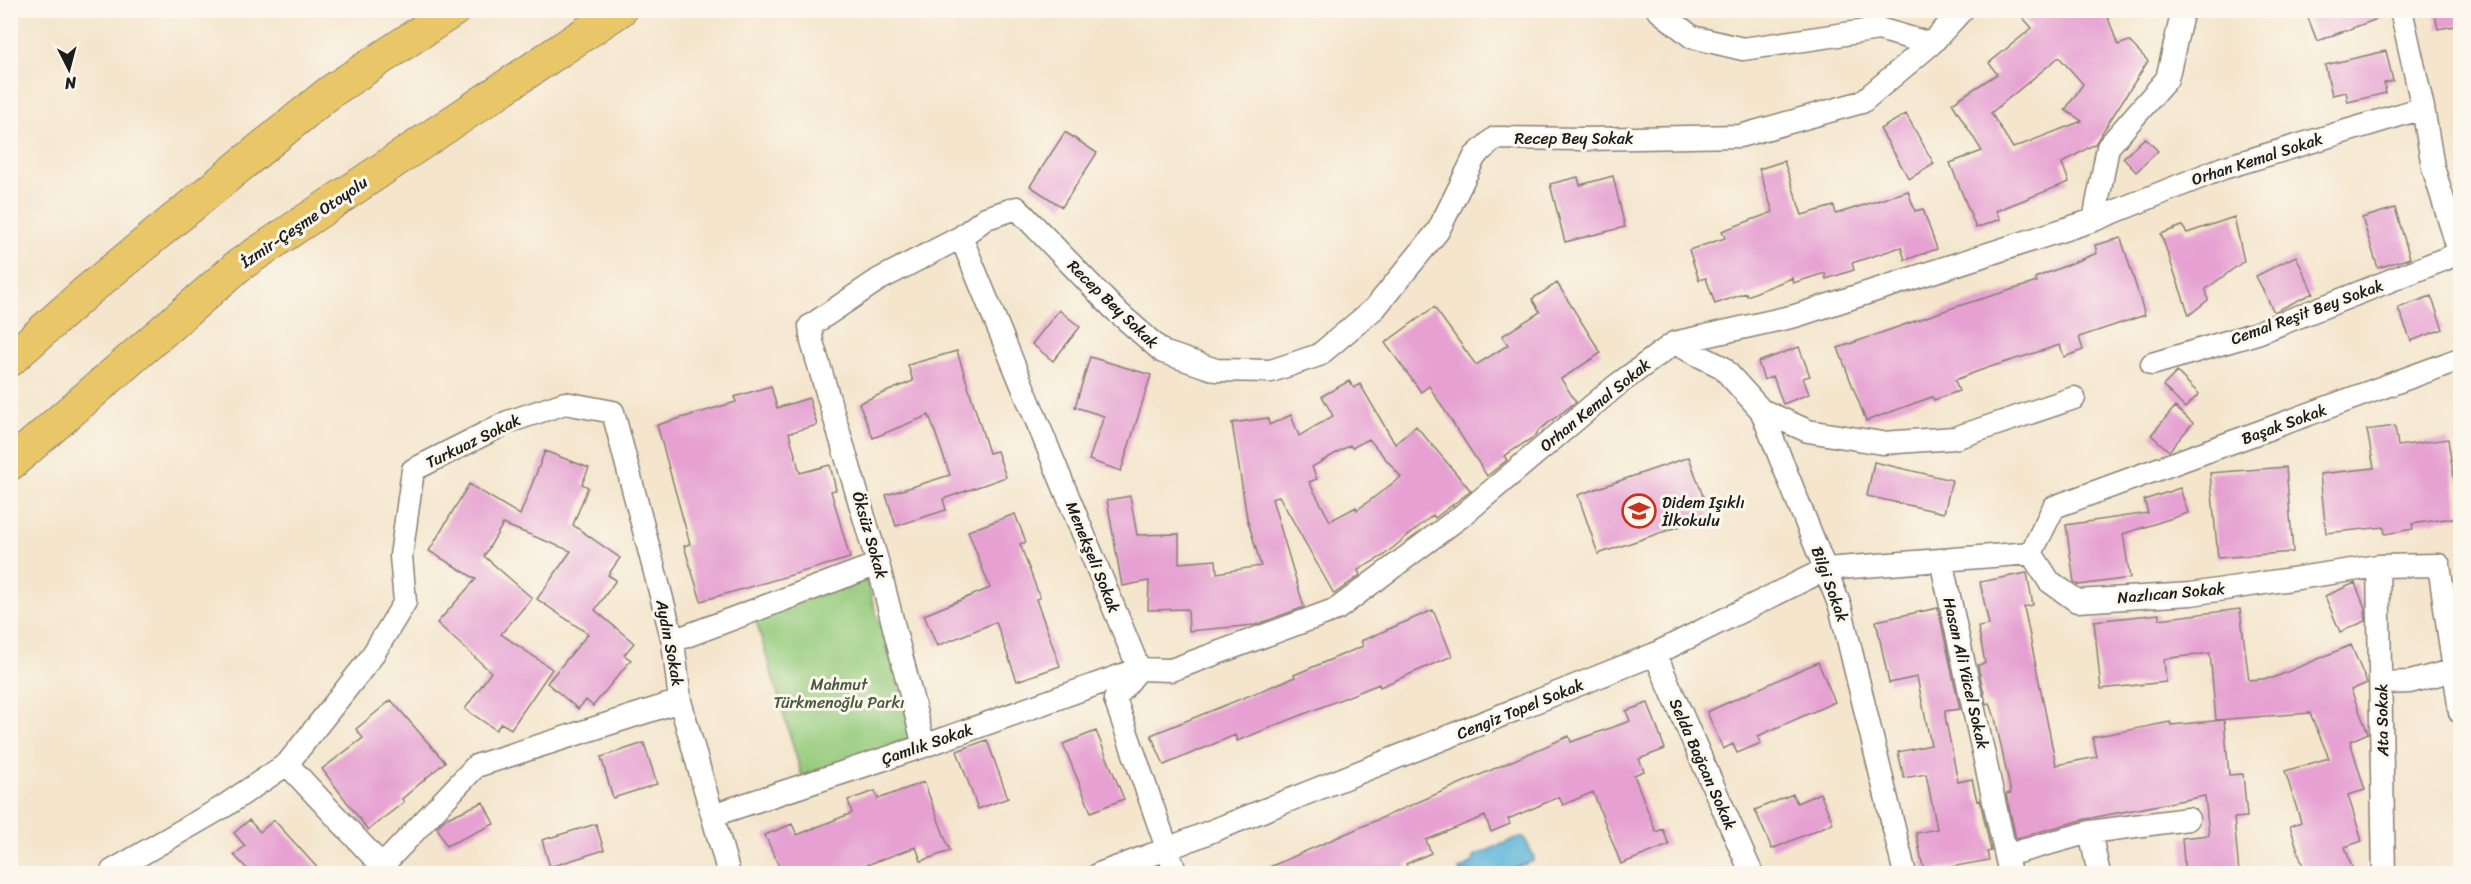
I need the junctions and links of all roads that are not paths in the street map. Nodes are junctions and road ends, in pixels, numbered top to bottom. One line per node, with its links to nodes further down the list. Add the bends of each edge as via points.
1 (454, 10): 15 (highway, via 330,92 86,292)
2 (620, 10): 20 (highway, İzmir-Çeşme Otoyolu, via 238,266)
3 (1658, 10): 7 (street, via 1692,38 1743,49 1879,29)
4 (1962, 10): 7 (street, Recep Bey Sokak)
5 (2183, 10): 9 (street, via 2167,79 2108,147)
6 (2401, 10): 8 (street)
7 (1931, 44): 10 (street, Recep Bey Sokak, via 1862,102 1740,136 1496,138 1475,156 1438,231 1375,308 1319,355 1271,371 1216,370 1163,352 1113,308 1017,208 986,218)
8 (2423, 108): 9 (street, Orhan Kemal Sokak, via 2223,168); 11 (street, via 2433,167)
9 (2094, 220): 13 (street, Orhan Kemal Sokak, via 1795,316)
10 (961, 237): 12 (street, Recep Bey Sokak, via 878,280); 28 (street, Menekşeli Sokak)
11 (2460, 254): 16 (street, Cemal Reşit Bey Sokak, via 2257,333)
12 (810, 326): 23 (street, Öksüz Sokak)
13 (1674, 343): 18 (street, Bilgi Sokak, via 1722,367); 28 (street, Orhan Kemal Sokak, via 1464,514 1337,609 1171,670)
14 (2460, 359): 21 (street, Başak Sokak, via 2054,507)
15 (10, 360)
16 (2152, 364)
17 (2074, 398): 18 (street, via 1955,438 1882,443 1808,431)
18 (1761, 410): 25 (street, Bilgi Sokak)
19 (613, 412): 26 (street, Aydın Sokak); 34 (street, Turkuaz Sokak, via 565,403 508,422 413,470 401,556 405,602 370,659)
20 (10, 464)
21 (2031, 554): 22 (street); 24 (street, Nazlıcan Sokak, via 2049,581 2078,601 2191,594)
22 (1941, 560): 25 (street, Cengiz Topel Sokak); 39 (street, Hasan Ali Yücel Sokak)
23 (878, 564): 26 (street); 33 (street, Öksüz Sokak)
24 (2378, 566): 29 (street, Nazlıcan Sokak, via 2439,565); 30 (street, Ata Sokak)
25 (1826, 569): 27 (street, Cengiz Topel Sokak); 46 (street, Bilgi Sokak, via 1840,606)
26 (673, 642): 31 (street, Aydın Sokak)
27 (1655, 654): 38 (street, Cengiz Topel Sokak); 45 (street, Selda Bağcan Sokak)
28 (1139, 669): 33 (street, Çamlık Sokak); 38 (street, via 1114,699)
29 (2454, 670): 30 (street, via 2410,682); 32 (street)
30 (2382, 683): 48 (street, Ata Sokak)
31 (680, 701): 35 (street, Aydın Sokak); 40 (street, via 476,766)
32 (2460, 712)
33 (924, 746): 35 (street, Çamlık Sokak)
34 (287, 764): 40 (street); 41 (street, Turkuaz Sokak, via 223,807)
35 (713, 814): 42 (street, Aydın Sokak)
36 (2188, 819): 37 (street)
37 (2090, 832): 39 (street); 47 (street)
38 (1167, 849): 43 (street, Cengiz Topel Sokak); 44 (street)
39 (2008, 864)
40 (380, 870)
41 (111, 871)
42 (729, 873)
43 (1099, 873)
44 (1176, 873)
45 (1752, 873)
46 (1905, 873)
47 (2099, 873)
48 (2384, 873)

